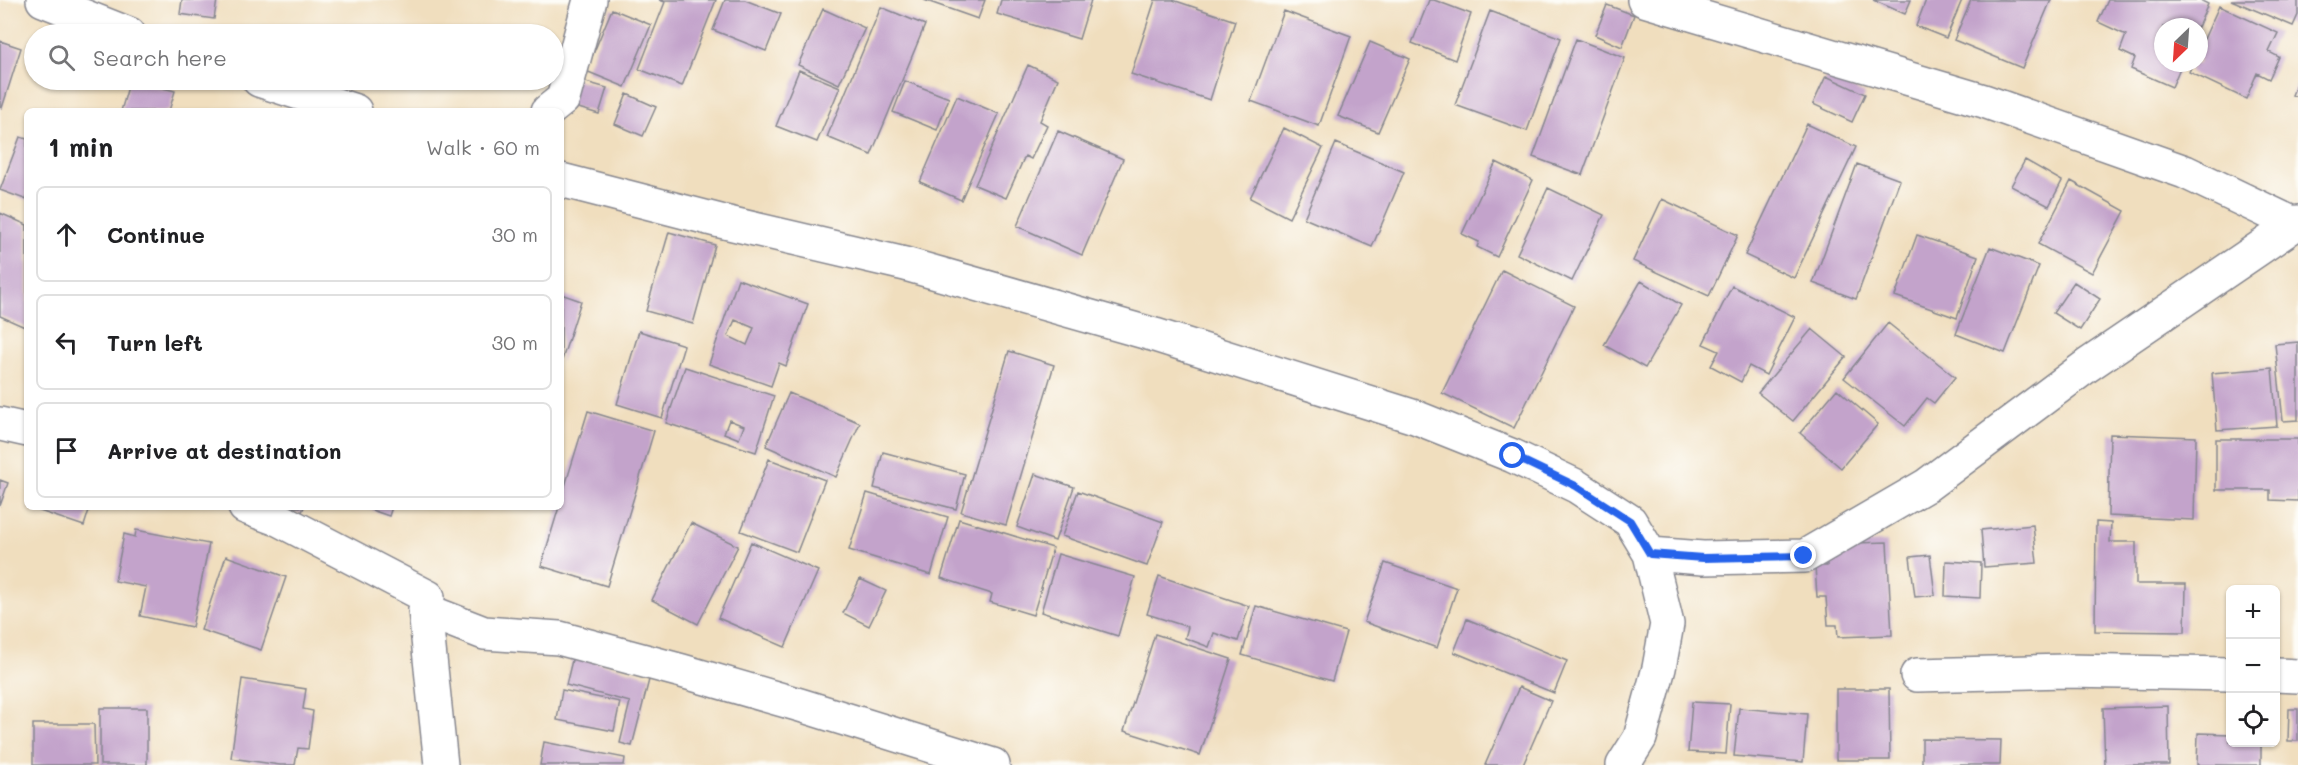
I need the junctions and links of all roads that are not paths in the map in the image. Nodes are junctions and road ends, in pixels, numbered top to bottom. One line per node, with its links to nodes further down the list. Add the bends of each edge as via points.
1 (43, 0): 4 (street)
2 (590, 0): 7 (street, via 563,99)
3 (1644, 0): 9 (street, via 1984,101 2185,172)
4 (104, 24)
5 (290, 90): 6 (street)
6 (346, 108)
7 (552, 108)
8 (564, 181): 13 (street, via 916,267 1155,334 1415,417 1576,486 1630,521)
9 (2296, 223): 13 (street, via 2088,365 1927,485 1804,556 1703,558)
10 (0, 424): 11 (street)
11 (24, 429)
12 (253, 510): 14 (street, via 280,520 428,597)
13 (1650, 554): 21 (street, via 1667,624 1640,738)
14 (425, 610): 19 (street, via 484,633 559,638 670,668); 20 (street)
15 (2226, 674): 16 (street, via 2066,671)
16 (1917, 675)
17 (2280, 675): 18 (street)
18 (2298, 676)
19 (989, 764)
20 (441, 765)
21 (1623, 765)

